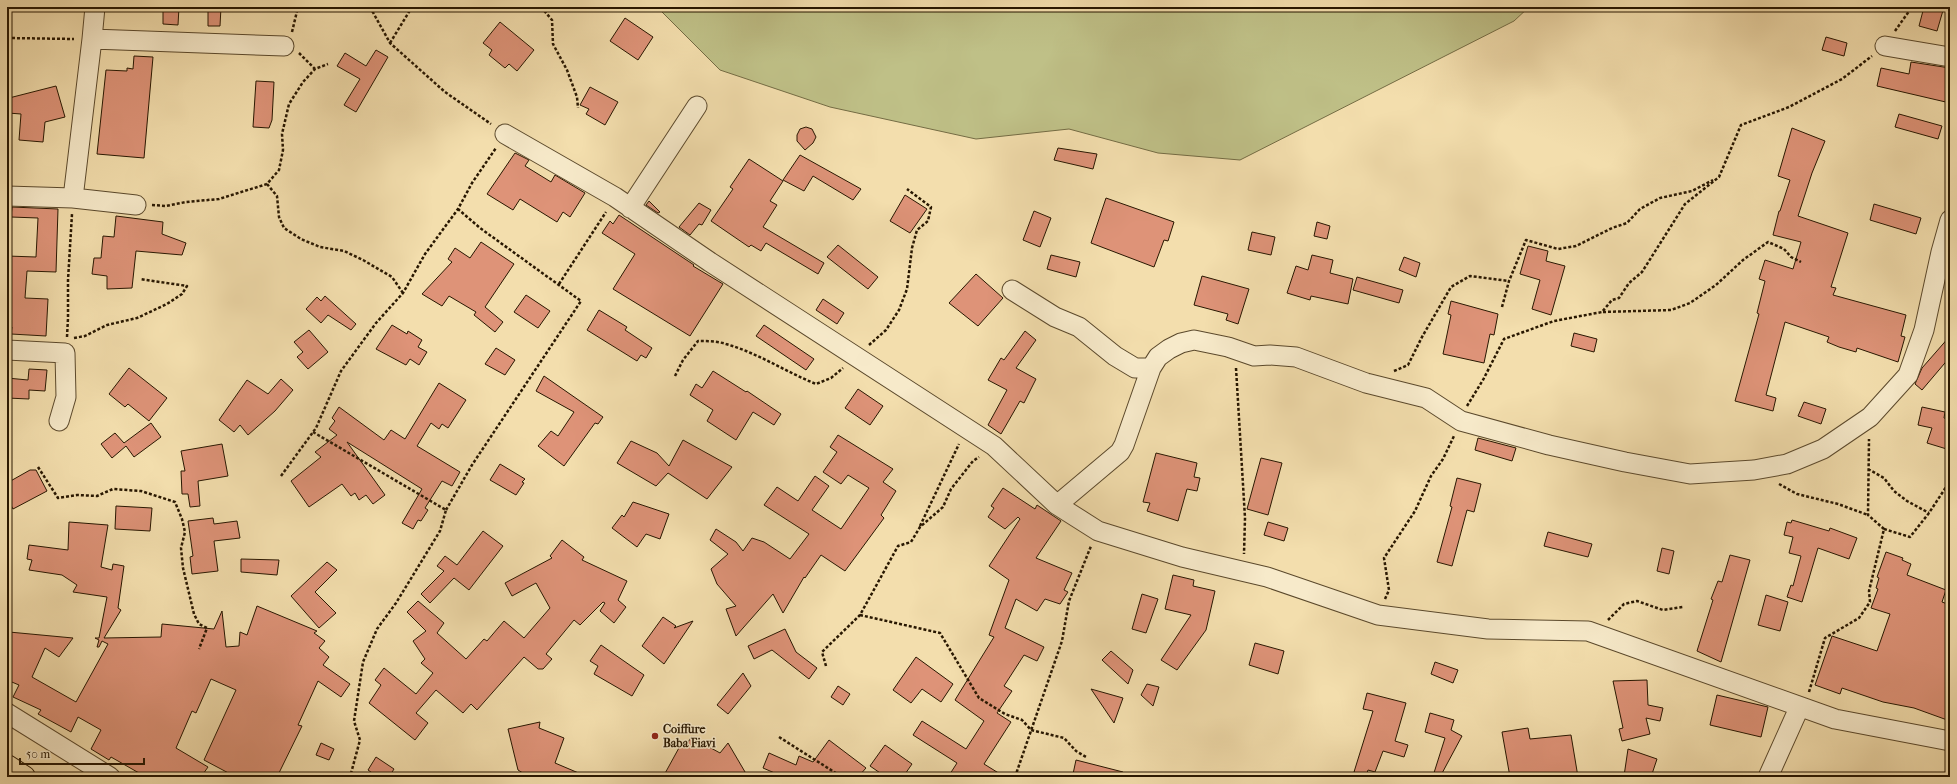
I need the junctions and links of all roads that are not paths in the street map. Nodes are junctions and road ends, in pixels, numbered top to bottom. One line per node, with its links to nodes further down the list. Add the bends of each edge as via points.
1 (95, 7): 2 (street)
2 (92, 39): 3 (street); 9 (street)
3 (284, 46)
4 (1885, 46): 5 (street)
5 (1950, 57)
6 (697, 106): 11 (street)
7 (504, 134): 11 (street)
8 (7, 196): 9 (street)
9 (73, 198): 10 (street)
10 (136, 205)
11 (630, 208): 17 (street, via 994,446)
12 (1950, 220): 15 (street, via 1924,330 1908,375 1870,417 1823,449 1787,464 1754,470 1690,474 1549,445 1460,420 1426,398 1366,384 1296,358 1254,356 1194,340 1181,343 1158,357)
13 (1012, 290): 15 (street, via 1055,317 1079,327 1135,368)
14 (7, 350): 16 (street, via 65,353 66,397)
15 (1151, 368): 17 (street, via 1120,452)
16 (59, 421)
17 (1057, 505): 18 (street, via 1098,531 1182,557 1267,577 1378,616 1488,629 1593,632)
18 (1799, 708): 20 (street, via 1835,719); 24 (street)
19 (7, 713): 23 (street)
20 (1950, 741)
21 (7, 766): 22 (highway)
22 (24, 777)
23 (110, 777)
24 (1768, 777)

